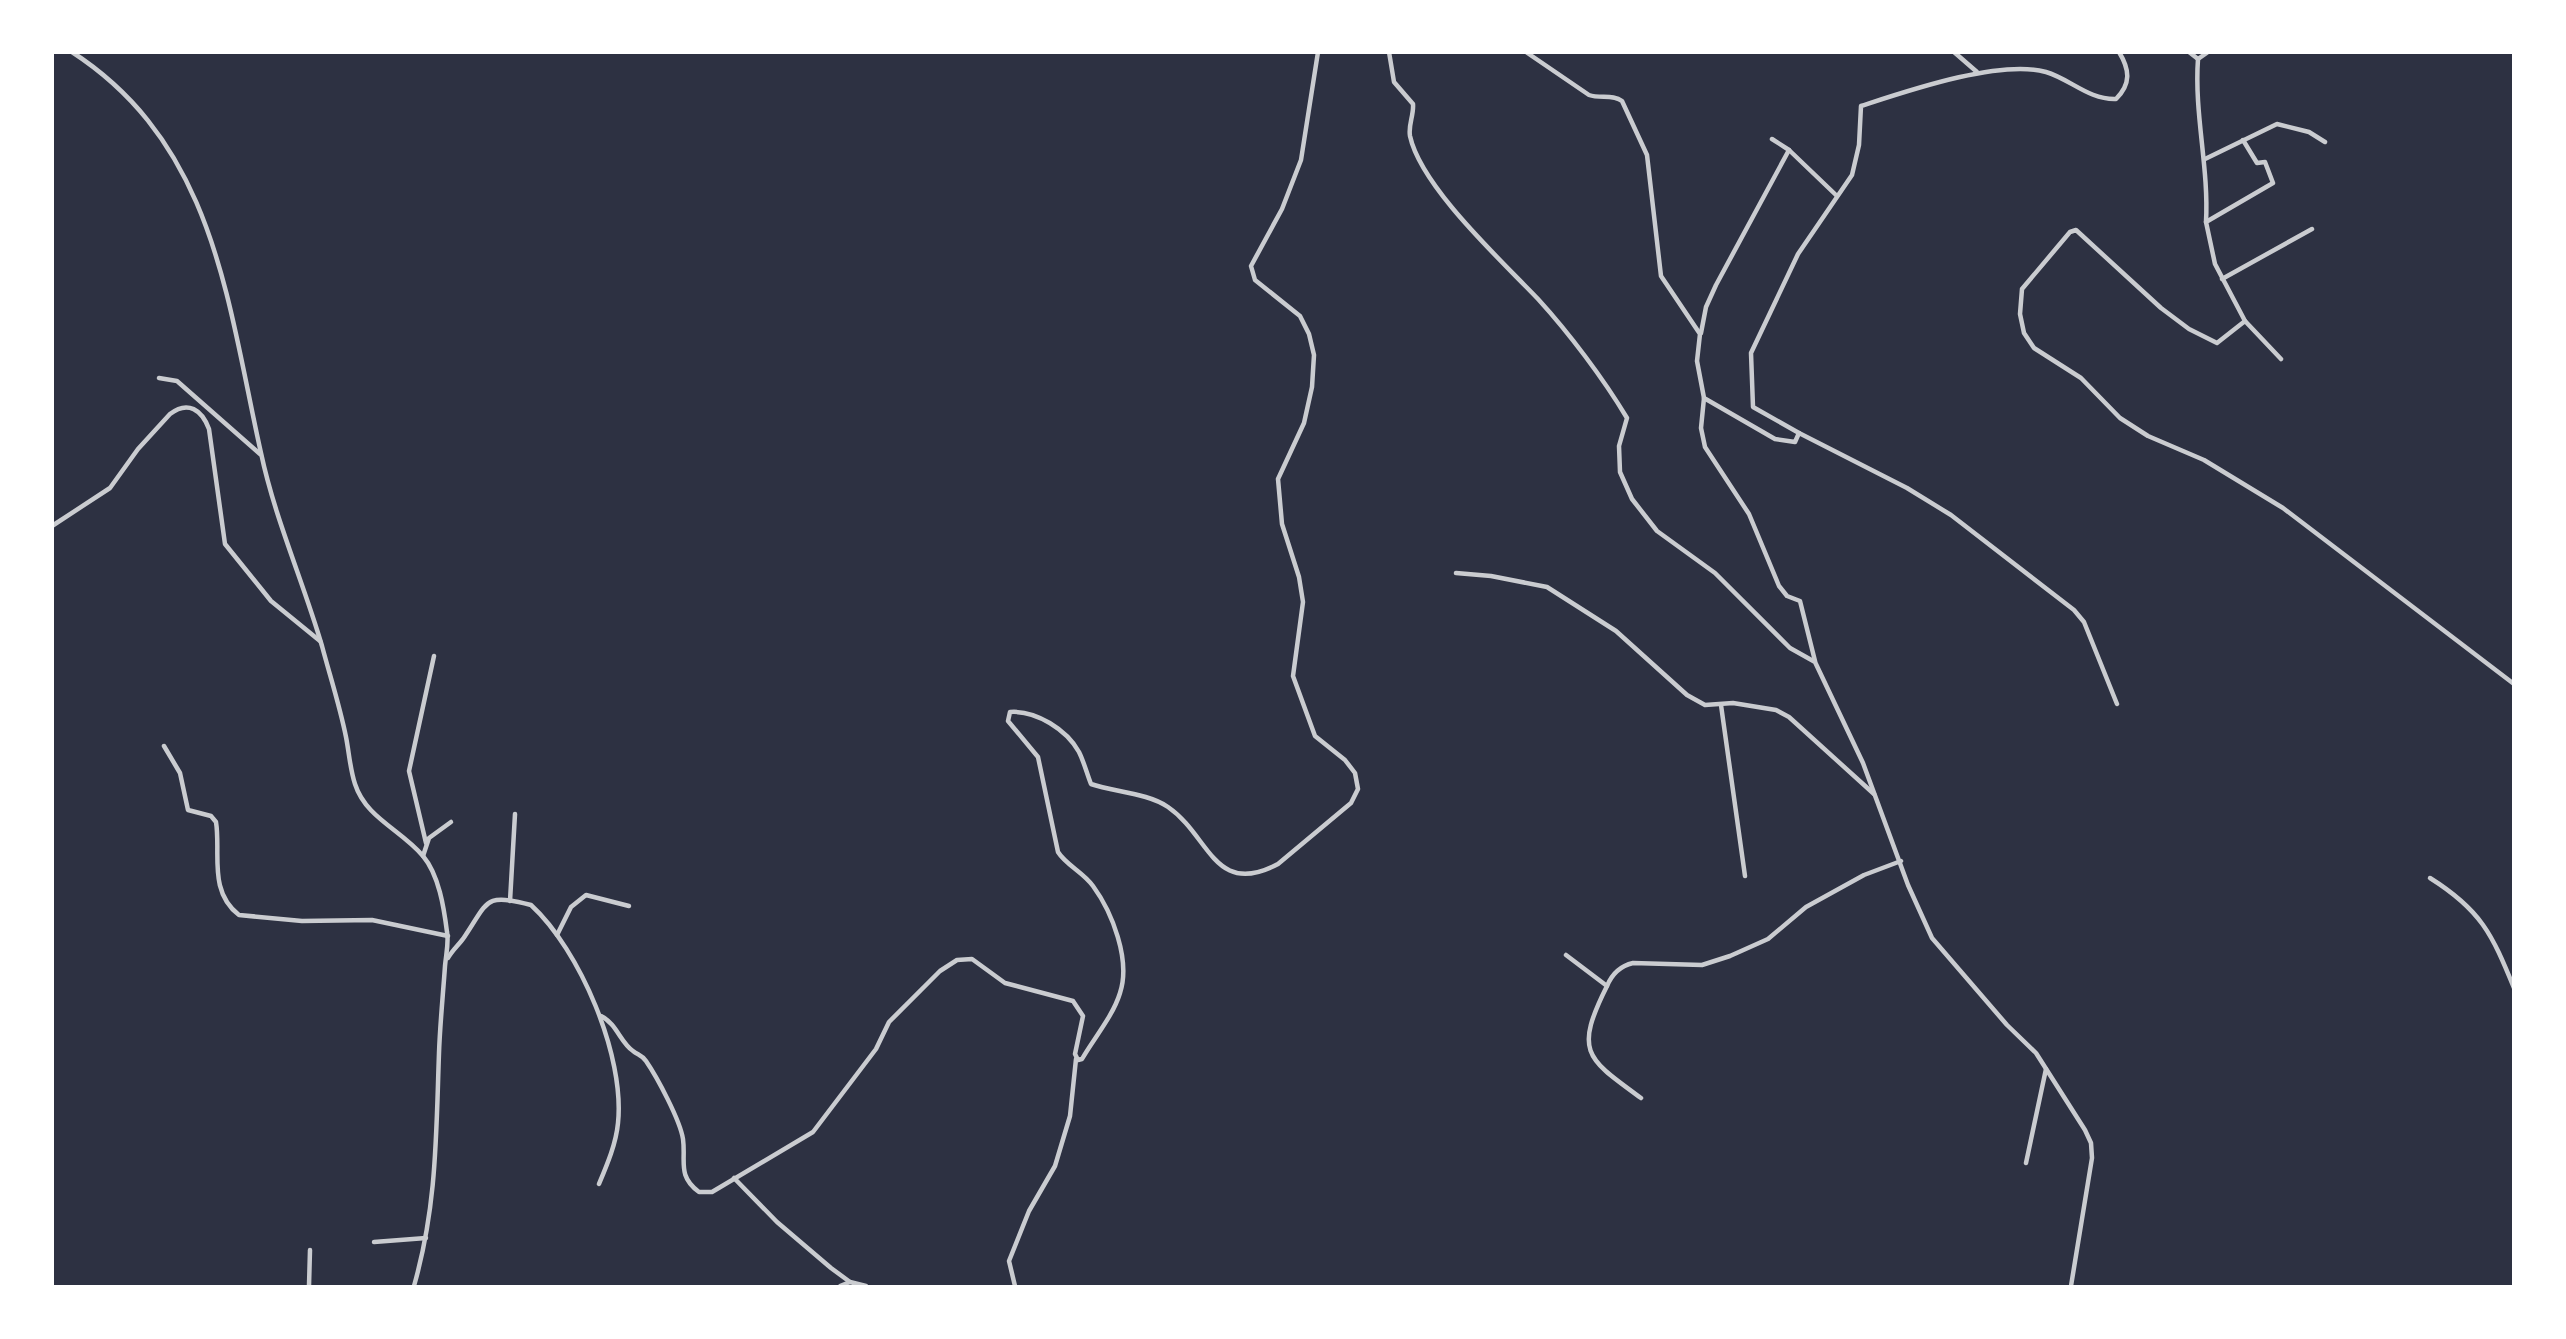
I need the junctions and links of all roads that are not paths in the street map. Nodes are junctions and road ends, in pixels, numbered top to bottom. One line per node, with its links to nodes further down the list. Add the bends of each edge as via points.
1 (72, 52): 26 (street, via 107,75 152,124 196,198 243,360)
2 (1318, 52): 53 (street, via 1301,160 1282,209 1251,266 1255,280 1300,316 1314,355 1304,423 1278,479 1282,524 1303,602 1293,676 1312,733 1352,767 1358,789 1352,803 1278,864 1240,876 1221,866 1168,806 1091,784 1079,752 1067,736 1044,720 1010,712 1007,721 1038,757 1058,852 1103,902 1124,969 1118,998 1082,1059)
3 (1389, 52): 31 (street, via 1394,82 1413,104 1412,142 1438,189 1553,316 1627,418 1619,446 1620,471 1632,499 1657,531 1716,573 1790,648)
4 (1526, 52): 21 (street, via 1590,95 1622,101 1647,155 1661,276)
5 (1954, 52): 10 (street)
6 (2119, 52): 10 (street, via 2129,76 2116,99 2097,97 2045,72 2017,68)
7 (2189, 52): 9 (street)
8 (2208, 52): 9 (street)
9 (2198, 59): 15 (street, via 2196,88)
10 (1978, 73): 16 (street, via 1861,106 1852,175)
11 (1772, 139): 14 (street)
12 (2243, 140): 13 (street, via 2277,124 2309,132); 15 (street); 17 (street, via 2257,163 2266,164 2272,186)
13 (2325, 142)
14 (1789, 150): 16 (street); 21 (street, via 1720,277)
15 (2204, 159): 17 (street)
16 (1837, 196): 25 (street, via 1798,254 1751,354 1754,407)
17 (2206, 222): 19 (street)
18 (2312, 229): 19 (street)
19 (2222, 279): 20 (street)
20 (2245, 321): 22 (street); 32 (street, via 2220,342 2213,342 2161,308 2074,229 2022,289 2020,314 2024,333 2034,348 2081,378 2120,418 2148,436 2204,460 2283,508)
21 (1700, 334): 24 (street, via 1697,361)
22 (2281, 359)
23 (159, 378): 26 (street, via 177,381)
24 (1704, 398): 25 (street, via 1775,439 1795,442); 31 (street, via 1705,447 1749,514 1779,586 1800,601)
25 (1799, 433): 33 (street, via 1940,508 2074,610 2084,622)
26 (261, 454): 29 (street)
27 (52, 526): 29 (street, via 101,496 170,414 191,407 209,429 225,544 271,601)
28 (1456, 573): 34 (street, via 1547,587 1616,631 1687,695 1705,705)
29 (321, 642): 40 (street, via 354,782 365,807)
30 (434, 656): 39 (street, via 409,771)
31 (1815, 662): 36 (street, via 1843,715)
32 (2514, 684)
33 (2117, 704)
34 (1721, 705): 36 (street, via 1776,710 1789,717); 42 (street)
35 (164, 746): 46 (street, via 180,773 188,810 211,816 216,822 216,873 235,912 302,921 372,920)
36 (1875, 794): 41 (street)
37 (515, 814): 44 (street)
38 (451, 822): 39 (street)
39 (426, 843): 40 (street)
40 (423, 856): 46 (street, via 438,886)
41 (1901, 860): 50 (street, via 1806,907 1768,939 1730,956 1702,965 1633,962 1623,965); 54 (street, via 1933,938)
42 (1745, 876)
43 (2430, 878): 51 (street, via 2472,909 2498,948)
44 (510, 901): 47 (street, via 531,905); 49 (street, via 483,904)
45 (629, 906): 47 (street, via 586,895 571,908)
46 (448, 936): 49 (street)
47 (557, 936): 52 (street)
48 (1566, 956): 50 (street)
49 (445, 962): 59 (street, via 435,1190)
50 (1607, 986): 55 (street, via 1590,1020 1589,1052 1603,1071)
51 (2514, 988)
52 (601, 1016): 57 (street, via 610,1020 650,1068 683,1139 682,1166 687,1180 705,1193); 58 (street, via 618,1079 618,1124)
53 (1076, 1058): 57 (street, via 1083,1016 1073,1001 1004,983 976,961 961,958 934,976 889,1022 876,1049 813,1132); 67 (street, via 1070,1116 1055,1166 1029,1210 1009,1262)
54 (2046, 1068): 56 (street); 68 (street, via 2091,1143)
55 (1641, 1097)
56 (2026, 1163)
57 (734, 1178): 62 (street, via 777,1222)
58 (599, 1184)
59 (426, 1238): 60 (street); 64 (street)
60 (374, 1242)
61 (310, 1250): 63 (street)
62 (850, 1282): 65 (street); 66 (street)
63 (309, 1286)
64 (414, 1286)
65 (840, 1286)
66 (866, 1286)
67 (1015, 1286)
68 (2071, 1286)

